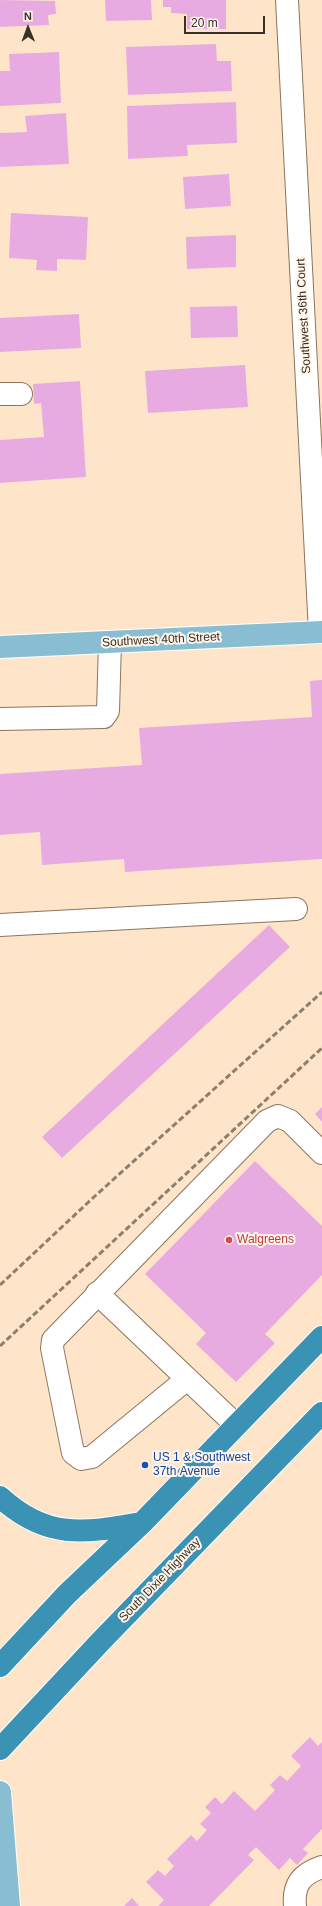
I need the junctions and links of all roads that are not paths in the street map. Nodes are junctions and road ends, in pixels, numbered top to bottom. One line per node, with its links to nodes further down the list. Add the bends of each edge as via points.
1 (287, 0): 4 (street, Southwest 36th Court)
2 (0, 394): 3 (street)
3 (21, 394)
4 (317, 448): 5 (street, Southwest 36th Court)
5 (321, 632): 6 (main road, Southwest 40th Street)
6 (110, 642): 7 (main road, Southwest 40th Street); 8 (street, via 108,711 104,717)
7 (0, 647)
8 (0, 719)
9 (296, 909): 10 (street)
10 (0, 925)
11 (322, 1153): 12 (street, via 290,1121 278,1116 267,1121)
12 (98, 1293): 14 (street); 14 (street, via 53,1340 52,1348 73,1454 81,1459 92,1457)
13 (322, 1337): 16 (highway)
14 (187, 1379): 16 (street)
15 (322, 1413): 20 (highway, South Dixie Highway)
16 (236, 1425): 18 (highway)
17 (0, 1497): 18 (highway, via 12,1508 37,1522 68,1531 94,1531)
18 (142, 1523): 19 (highway, via 68,1594)
19 (0, 1666)
20 (0, 1749)
21 (0, 1792): 23 (main road)
22 (322, 1867): 24 (street, via 296,1885)
23 (6, 1901)
24 (295, 1906)

